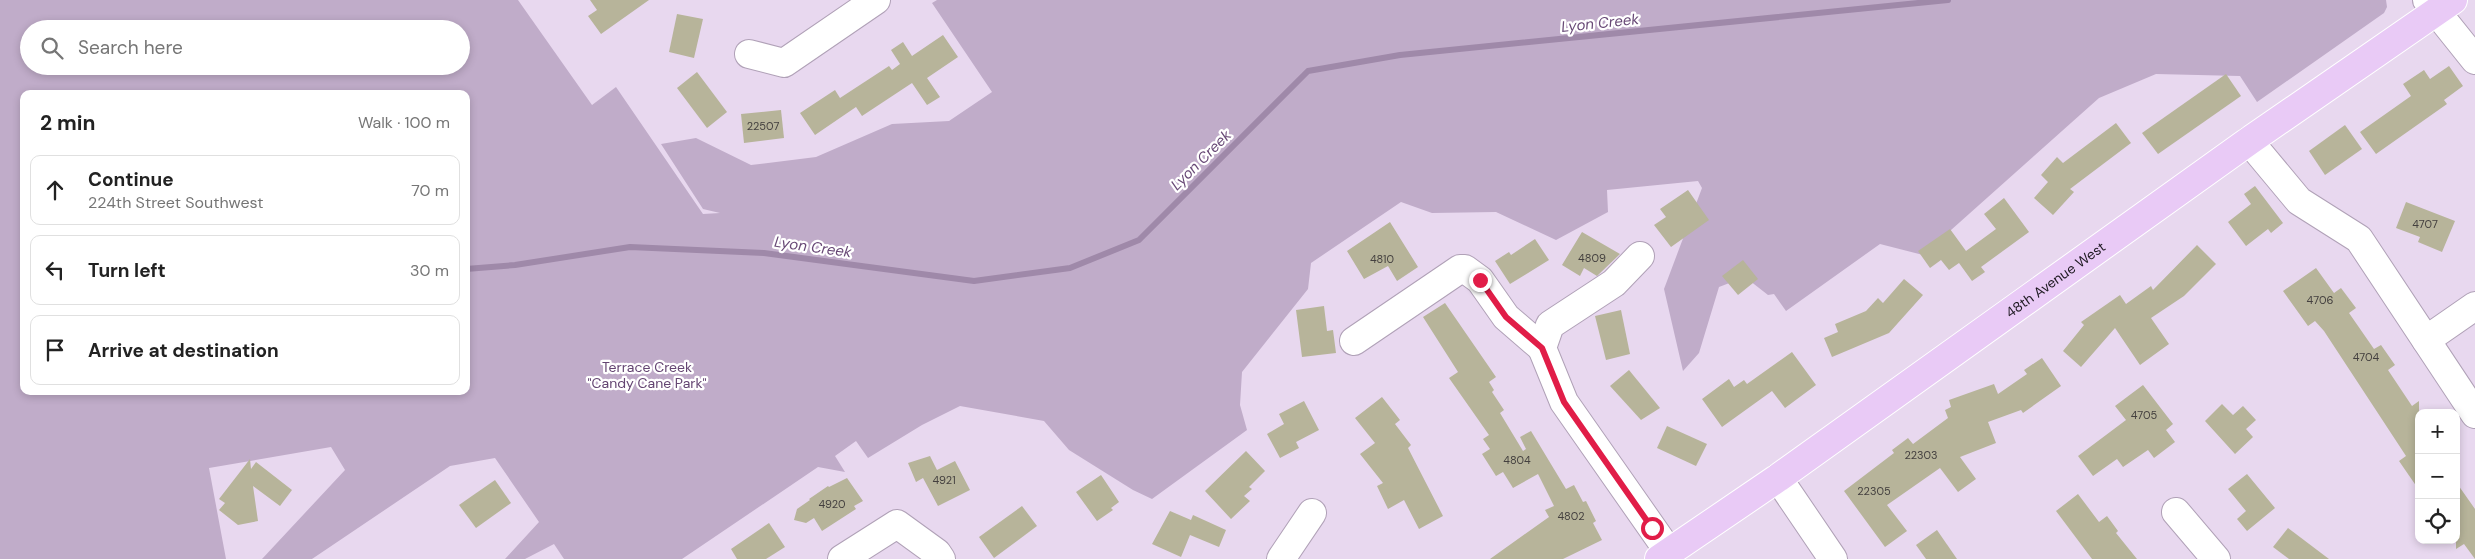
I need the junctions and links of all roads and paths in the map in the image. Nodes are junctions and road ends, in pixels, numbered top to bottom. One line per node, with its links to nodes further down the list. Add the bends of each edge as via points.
1 (876, 0): 3 (street, via 784,63)
2 (2439, 4): 4 (street); 5 (main road, 48th Avenue West)
3 (749, 54)
4 (2475, 60)
5 (2249, 142): 8 (street, via 2299,201 2359,239); 12 (main road, 48th Avenue West)
6 (1640, 256): 10 (street, via 1614,283 1550,325)
7 (2475, 306): 8 (street)
8 (2426, 340): 11 (street)
9 (1354, 341): 10 (street, via 1460,269 1465,269 1480,280 1506,317)
10 (1542, 348): 15 (street, via 1564,402)
11 (2475, 414)
12 (1778, 478): 15 (main road, 48th Avenue West); 19 (street)
13 (1312, 512): 18 (street)
14 (2176, 512): 20 (street)
15 (1664, 555)
16 (842, 559): 17 (street, via 897,524)
17 (941, 559)
18 (1281, 559)
19 (1833, 559)
20 (2216, 559)

